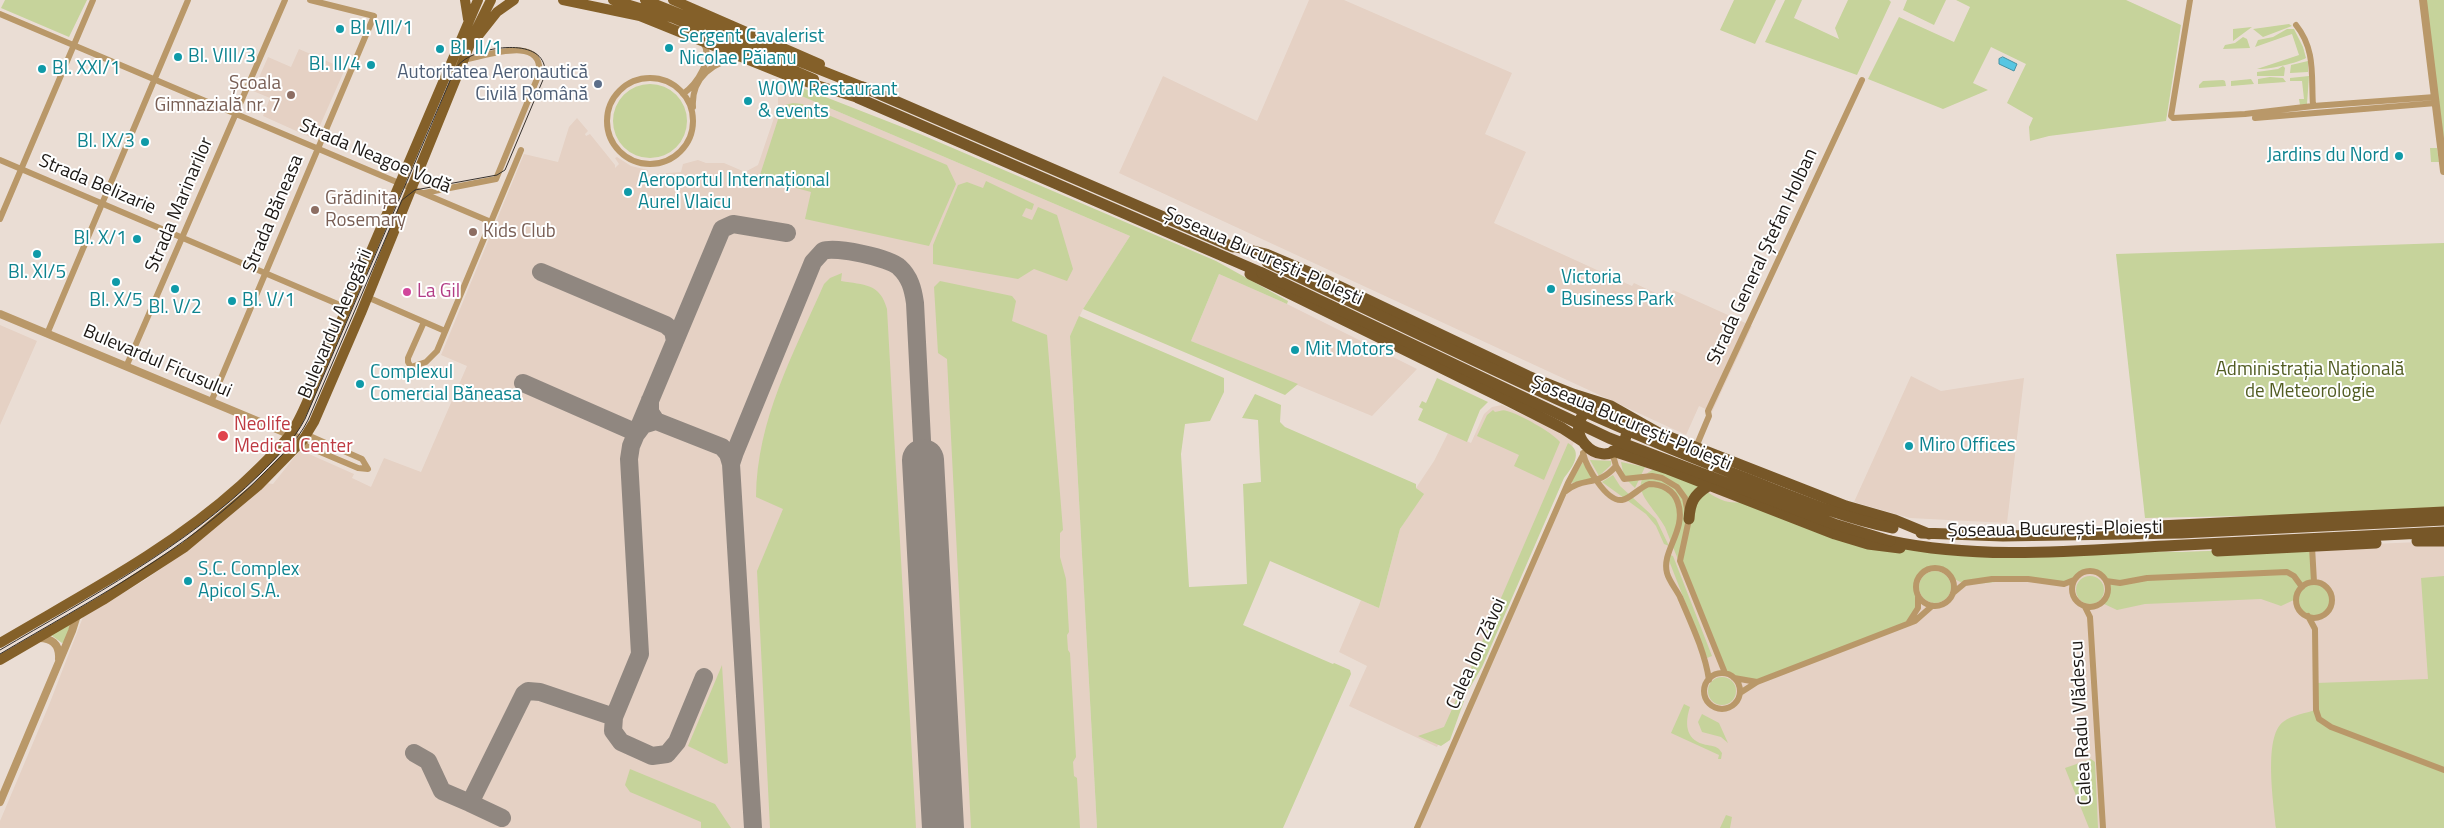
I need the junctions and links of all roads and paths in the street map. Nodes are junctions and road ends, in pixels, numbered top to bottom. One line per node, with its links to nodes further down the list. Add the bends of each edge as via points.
1 (93, 0): 19 (street)
2 (188, 0): 23 (street)
3 (285, 0): 29 (street, Strada Marinarilor)
4 (310, 0): 32 (street, Strada Băneasa, via 374,16)
5 (464, 0): 16 (main road)
6 (478, 0): 16 (main road, Bulevardul Aerogării)
7 (491, 0): 21 (main road, Bulevardul Aerogării)
8 (514, 0): 21 (main road, via 490,18)
9 (563, 0): 18 (main road, Șoseaua București-Ploiești, via 630,14)
10 (613, 0): 25 (main road, Șoseaua București-Ploiești, via 673,18)
11 (646, 0): 25 (main road, Șoseaua București-Ploiești)
12 (673, 0): 25 (main road, Șoseaua București-Ploiești, via 812,59)
13 (2190, 0): 28 (street, via 2171,116 2180,119)
14 (2423, 0): 27 (street)
15 (0, 14): 19 (street, Strada Neagoe Vodă)
16 (469, 23): 38 (main road, Bulevardul Aerogării)
17 (2296, 25): 28 (street, via 2306,39 2312,57)
18 (700, 40): 20 (main road, Șoseaua București-Ploiești); 22 (street, via 708,53)
19 (74, 46): 23 (street, Strada Neagoe Vodă); 36 (street)
20 (744, 58): 22 (street); 25 (main road, Șoseaua București-Ploiești, via 790,77)
21 (463, 60): 35 (street, via 518,50 531,53 539,64 540,74); 39 (main road, Bulevardul Aerogării)
22 (706, 68): 26 (street); 26 (street, via 691,85)
23 (154, 80): 29 (street, Strada Neagoe Vodă); 42 (street)
24 (1862, 80): 62 (street, Strada General Ștefan Holban, via 1708,411 1709,416)
25 (860, 93): 46 (highway, Șoseaua București-Ploiești); 47 (highway, Șoseaua București-Ploiești)
26 (689, 95): 30 (street); 30 (street); 30 (street, via 653,78 642,79 617,94 607,120 611,138 620,152 645,164 659,163 678,154 687,144)
27 (2436, 100): 28 (street); 31 (street); 37 (street)
28 (2313, 106)
29 (236, 115): 32 (street, Strada Neagoe Vodă); 45 (street, Strada Marinarilor)
30 (693, 116)
31 (2254, 118)
32 (318, 150): 38 (street, Strada Neagoe Vodă); 48 (street, Strada Băneasa)
33 (522, 150): 40 (street)
34 (0, 160): 36 (street, Strada Belizarie)
35 (501, 166): 40 (street); 41 (street, via 493,180)
36 (22, 169): 42 (street, Strada Belizarie); 43 (street)
37 (2444, 170)
38 (400, 184): 39 (street, Strada Neagoe Vodă); 50 (main road, Bulevardul Aerogării)
39 (411, 188): 41 (street, Strada Neagoe Vodă); 49 (main road, Bulevardul Aerogării)
40 (505, 188): 44 (street)
41 (422, 193): 44 (street, Strada Neagoe Vodă)
42 (102, 203): 45 (street, Strada Belizarie); 54 (street)
43 (0, 219)
44 (491, 222): 53 (street)
45 (182, 238): 48 (street, Strada Belizarie); 55 (street, Strada Marinarilor)
46 (1228, 244): 57 (highway, via 1266,254 1528,376); 72 (highway, Șoseaua București-Ploiești, bridge, via 1614,426 1838,514)
47 (1223, 256): 61 (highway, via 1256,277 1562,428); 75 (highway, Șoseaua București-Ploiești, bridge, via 1609,438 1834,524)
48 (265, 273): 50 (street, Strada Belizarie); 56 (street, Strada Băneasa)
49 (367, 297): 52 (street); 60 (main road, Bulevardul Aerogării, via 314,422)
50 (347, 308): 59 (main road, Bulevardul Aerogării)
51 (0, 314): 54 (street, Bulevardul Ficusului)
52 (424, 322): 53 (street); 53 (street, via 408,358 411,367 420,366 432,357)
53 (446, 331)
54 (47, 334): 55 (street, Bulevardul Ficusului)
55 (126, 367): 56 (street, Bulevardul Ficusului)
56 (211, 402): 59 (street, Bulevardul Ficusului)
57 (1604, 405): 58 (highway); 61 (highway, via 1590,409 1582,417 1579,426)
58 (1622, 414): 62 (highway); 63 (highway, via 1626,434)
59 (290, 435): 60 (street, Bulevardul Ficusului); 99 (main road, Bulevardul Aerogării, via 254,473 190,528)
60 (302, 440): 60 (street, Bulevardul Ficusului, via 306,446 358,468 368,469 362,458 312,437); 92 (main road, Bulevardul Aerogării, via 258,486 196,538 148,573)
61 (1583, 447): 63 (highway); 64 (street); 66 (street, Calea Ion Zăvoi)
62 (1696, 447): 72 (highway, via 1846,506)
63 (1615, 457): 64 (street); 65 (highway, via 1651,463); 68 (street, via 1624,479 1652,476 1673,483 1685,498)
64 (1596, 481): 66 (street, via 1577,484); 104 (street, via 1620,500 1649,484 1667,488 1676,497 1680,522 1668,557 1667,573 1679,595)
65 (1708, 486): 68 (highway, via 1695,495); 75 (highway, via 1854,540 1883,547)
66 (1565, 492): 109 (street, Calea Ion Zăvoi)
67 (2444, 512): 71 (highway, via 2181,524)
68 (1689, 519): 102 (street, via 1680,561)
69 (2444, 520): 71 (highway, Șoseaua București-Ploiești, via 2181,533)
70 (2444, 532): 76 (highway, Șoseaua București-Ploiești)
71 (2099, 533): 72 (highway, Șoseaua București-Ploiești)
72 (1929, 534)
73 (2444, 541): 74 (highway)
74 (2312, 547): 76 (highway, via 2182,552); 80 (street)
75 (1924, 548): 76 (highway, Șoseaua București-Ploiești, via 1974,552)
76 (2100, 549)
77 (1950, 576): 81 (street); 86 (street); 88 (street, via 1938,568 1923,572 1916,584)
78 (2074, 580): 79 (street, via 2079,574 2089,571 2098,572); 83 (street); 87 (street)
79 (2106, 580): 82 (street); 85 (street)
80 (2314, 582): 84 (street); 94 (street, via 2322,584 2331,595 2330,608)
81 (1964, 583): 83 (street, via 2009,578); 86 (street)
82 (2120, 583): 84 (street, via 2147,578 2287,572); 85 (street)
83 (2064, 584): 87 (street)
84 (2302, 587): 93 (street, via 2297,603)
85 (2108, 591): 91 (street, via 2106,599)
86 (1953, 593): 89 (street, via 1942,604)
87 (2072, 593): 90 (street)
88 (1918, 597): 89 (street); 96 (street, via 1917,612)
89 (1932, 606): 96 (street, via 1919,619)
90 (2085, 607): 91 (street); 95 (street, Calea Radu Vlădescu)
91 (2096, 607): 95 (street, Calea Radu Vlădescu)
92 (77, 615): 98 (main road, Bulevardul Aerogării); 101 (street)
93 (2308, 616): 94 (street); 97 (street)
94 (2322, 616): 97 (street)
95 (2090, 617): 110 (street, Calea Radu Vlădescu)
96 (1907, 624): 105 (street)
97 (2315, 629): 107 (street, via 2316,710 2319,719 2331,727)
98 (37, 638): 100 (main road, Bulevardul Aerogării); 101 (street, via 47,638 56,645)
99 (0, 642)
100 (0, 660)
101 (59, 663): 108 (street)
102 (1725, 674): 103 (street); 104 (street, via 1715,675)
103 (1734, 678): 105 (street); 106 (street)
104 (1709, 680): 106 (street, via 1705,696 1717,708 1733,705)
105 (1757, 682): 106 (street)
106 (1740, 693)
107 (2444, 770)
108 (0, 802)
109 (1417, 828)
110 (2103, 828)

